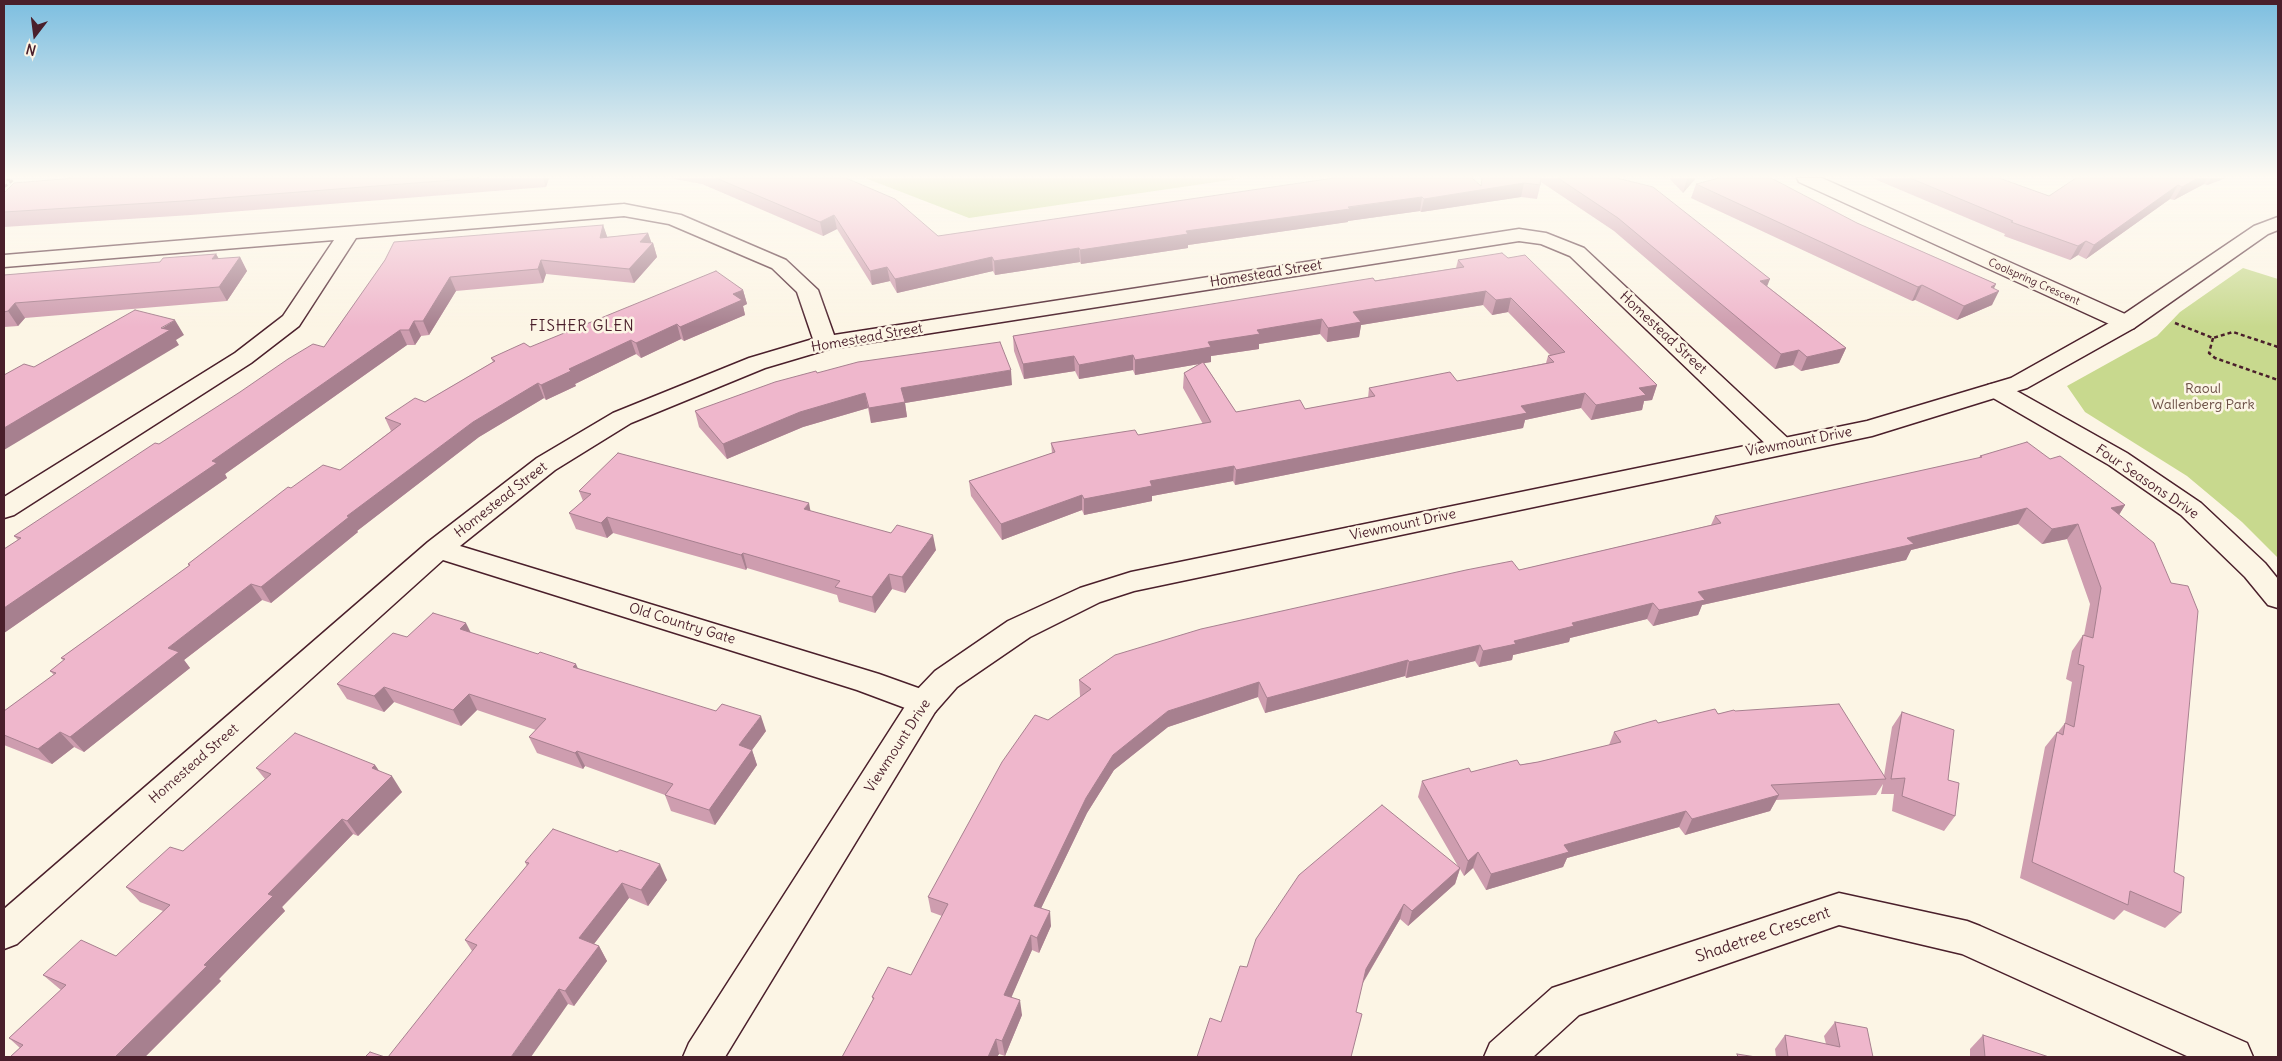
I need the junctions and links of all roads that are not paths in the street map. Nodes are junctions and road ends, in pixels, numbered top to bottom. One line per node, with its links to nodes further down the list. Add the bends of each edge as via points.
1 (415, 228): 5 (street)
2 (694, 228): 8 (street, via 779,264 807,290)
3 (1915, 228): 7 (street, Coolspring Crescent)
4 (2268, 228): 7 (street, Viewmount Drive)
5 (349, 233): 6 (street); 11 (street, via 291,321 243,358)
6 (4, 261)
7 (2126, 323): 9 (street, Viewmount Drive, via 2019,383)
8 (826, 343): 10 (street, Homestead Street, via 1519,235 1546,239 1577,252); 12 (street, Homestead Street, via 757,363 622,418 546,464)
9 (1997, 390): 10 (street, Viewmount Drive, via 1872,428); 13 (street, Four Seasons Drive, via 2118,459 2191,509 2255,570)
10 (1782, 445): 14 (street, Viewmount Drive, via 1131,582 1090,595 1019,629 946,679)
11 (4, 509)
12 (438, 549): 14 (street, Old Country Gate, via 868,682); 15 (street, Homestead Street)
13 (2278, 598)
14 (924, 703): 16 (street, Viewmount Drive)
15 (4, 932)
16 (703, 1057)
17 (1504, 1057): 18 (street, Shadetree Crescent, via 1566,1001 1839,909 1967,938)
18 (2232, 1057)

